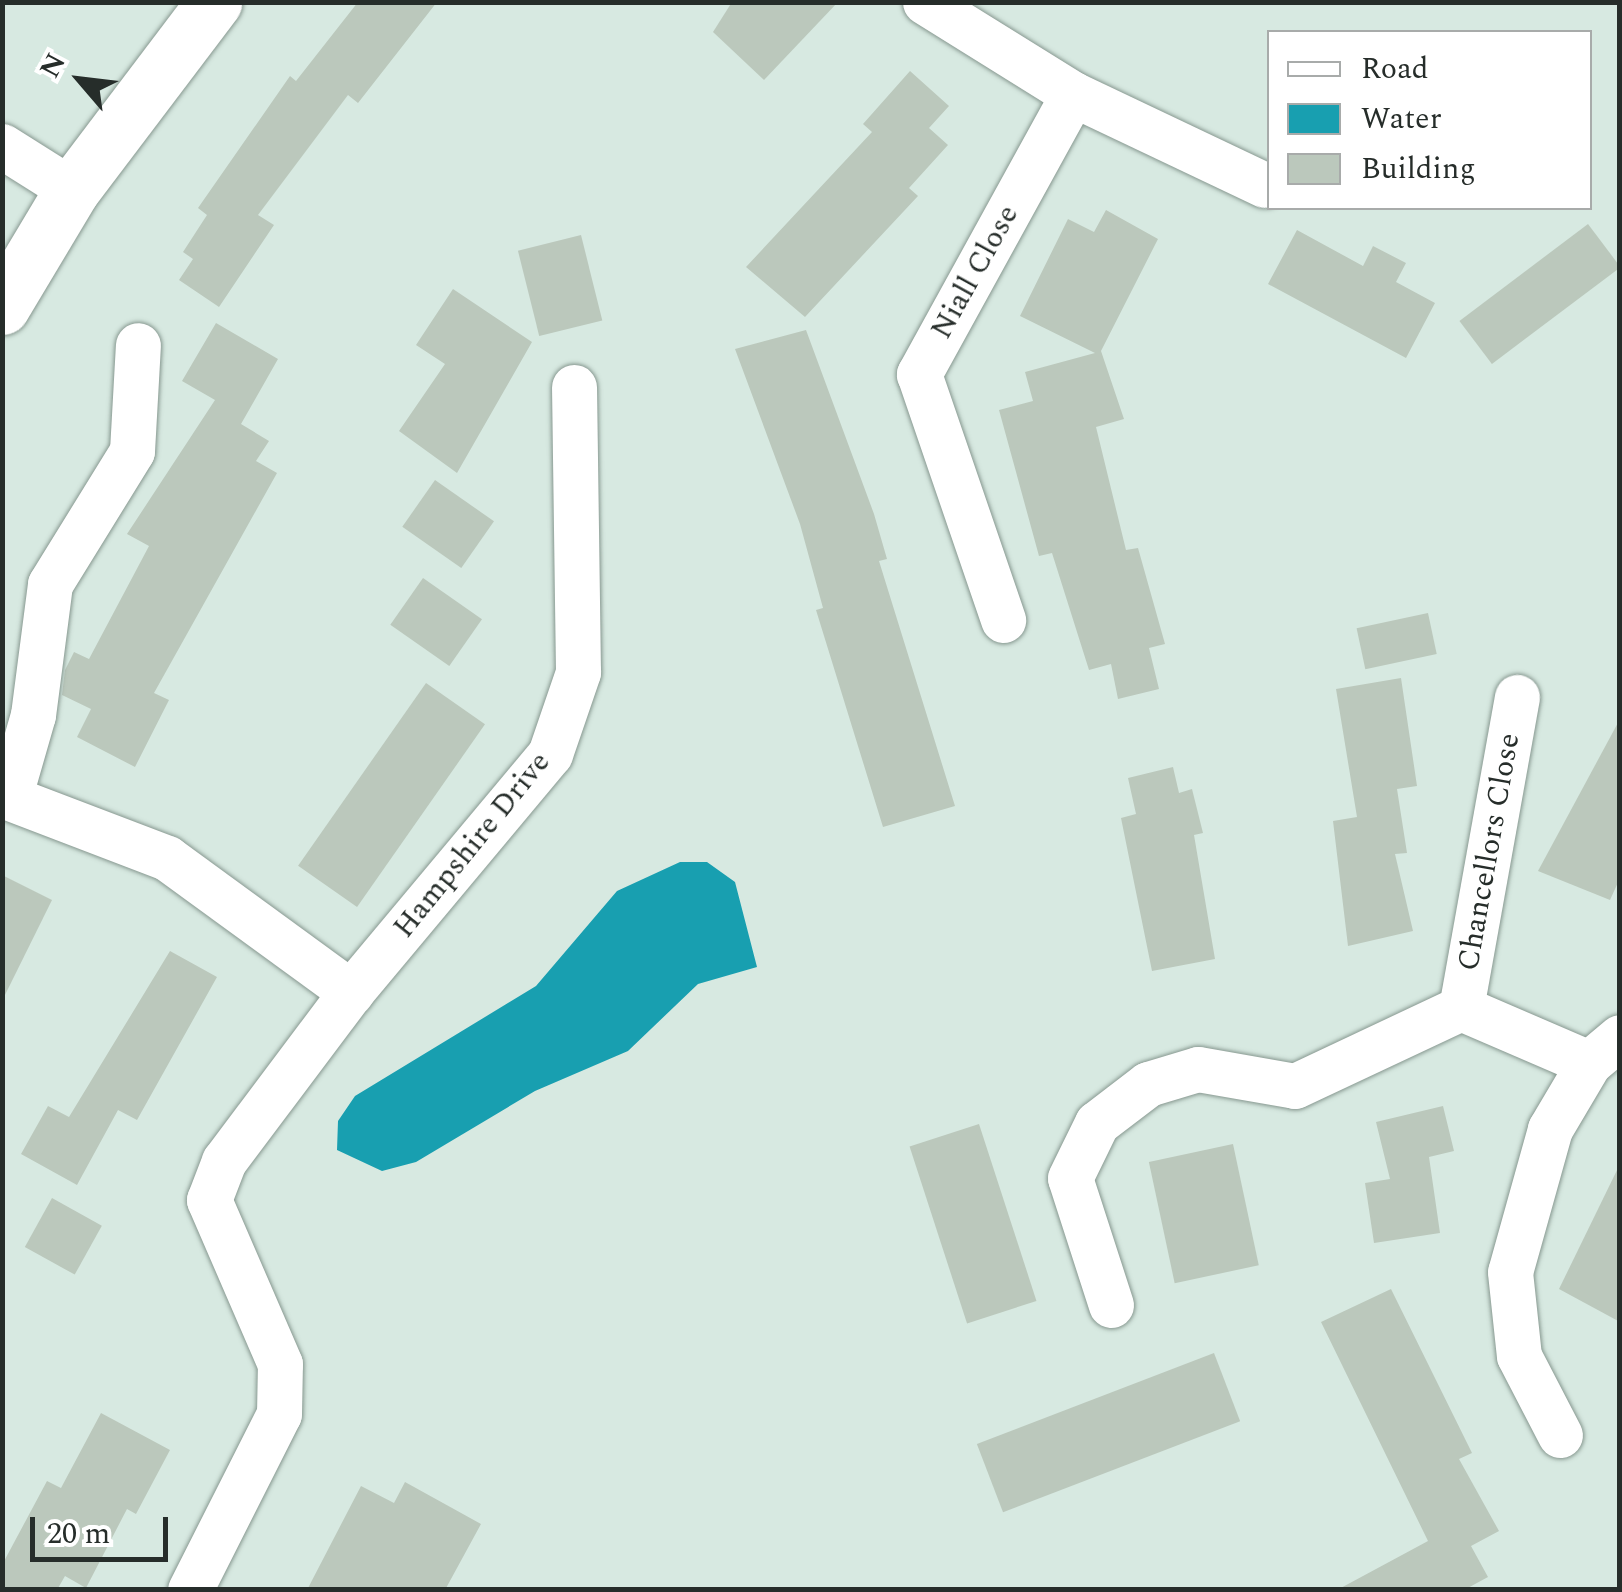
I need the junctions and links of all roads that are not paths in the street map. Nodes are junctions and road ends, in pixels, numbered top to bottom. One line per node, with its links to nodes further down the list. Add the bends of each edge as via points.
1 (214, 2): 6 (street)
2 (926, 2): 3 (street)
3 (1073, 94): 5 (street); 10 (street, Niall Close, via 919,374)
4 (2, 146): 6 (street)
5 (1265, 185)
6 (72, 190): 7 (street)
7 (2, 307)
8 (138, 346): 12 (street, via 132,451 50,584 33,715)
9 (574, 387): 13 (street, Hampshire Drive, via 578,672 550,754)
10 (1003, 620)
11 (1517, 697): 14 (street, Chancellors Close)
12 (6, 795): 13 (street, via 167,858)
13 (352, 992): 18 (street, Hampshire Drive, via 224,1161 209,1200 280,1364 279,1414)
14 (1461, 1008): 15 (street, Chancellors Close); 16 (street, Chancellors Close, via 1294,1086 1198,1069 1148,1084 1097,1122 1070,1178)
15 (1604, 1050): 17 (street, Chancellors Close, via 1550,1129 1510,1272 1519,1356)
16 (1111, 1305)
17 (1560, 1435)
18 (190, 1590)

